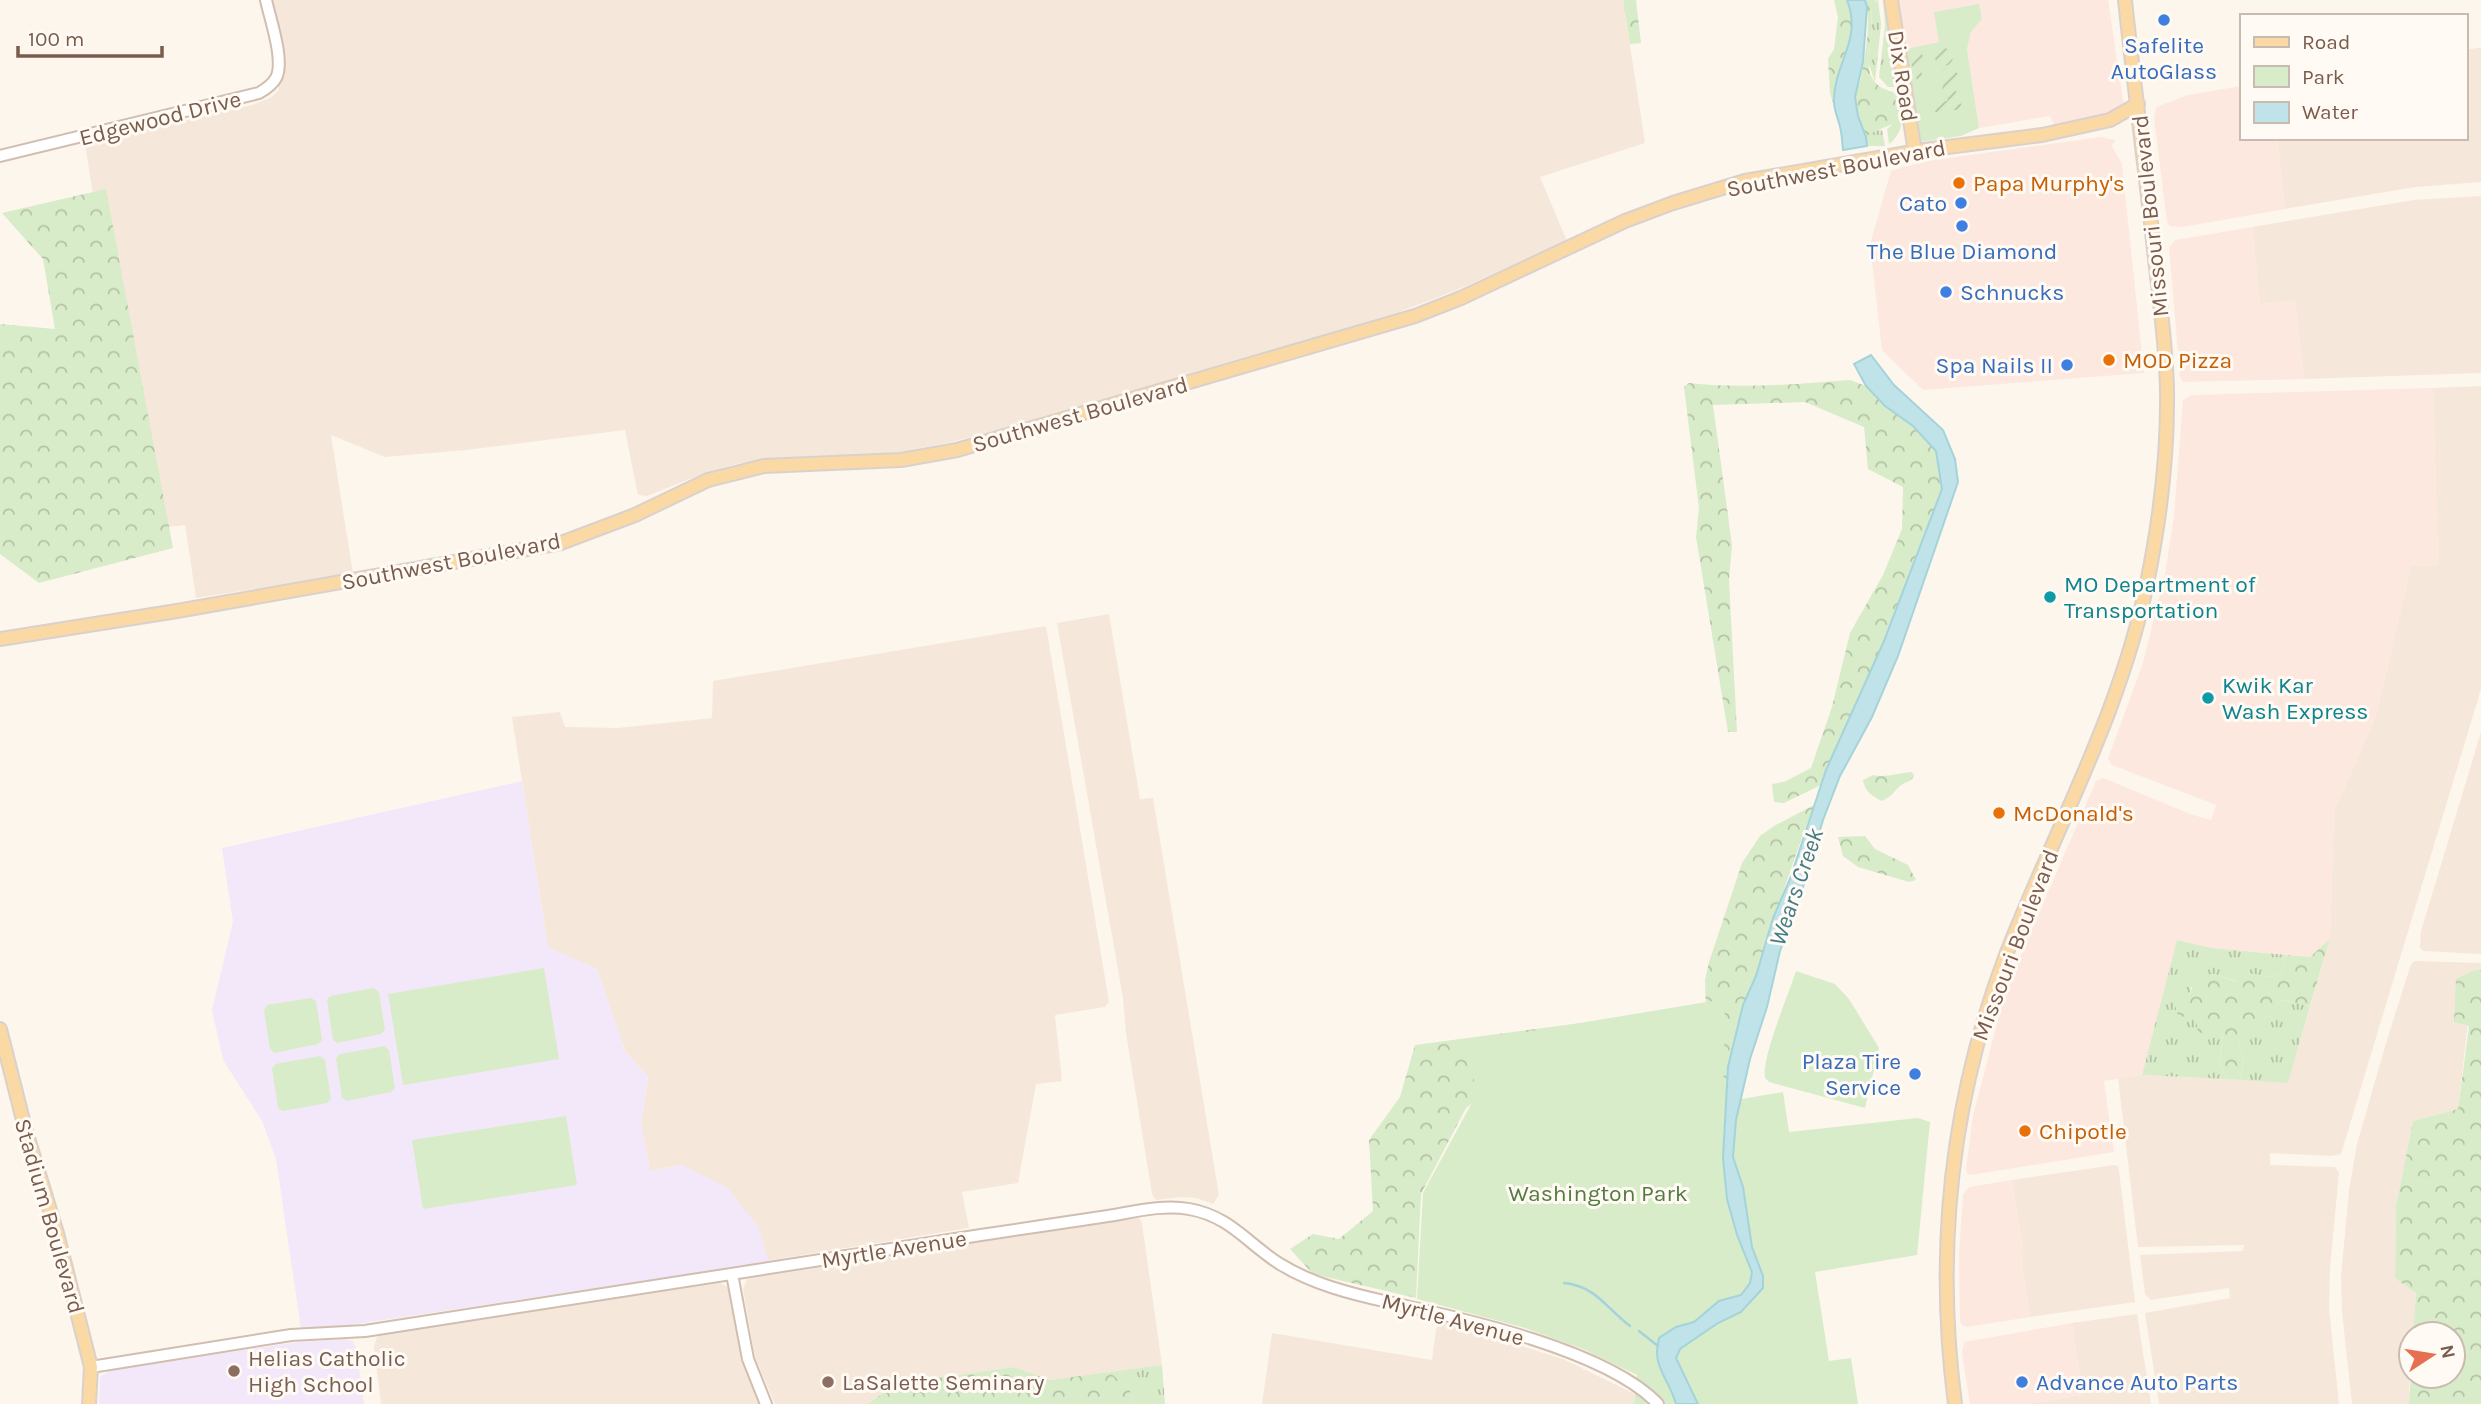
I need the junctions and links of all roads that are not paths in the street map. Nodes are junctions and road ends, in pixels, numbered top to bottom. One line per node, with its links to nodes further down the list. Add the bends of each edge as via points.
1 (266, 0): 7 (street, Edgewood Drive, via 278,60 276,78 259,93)
2 (1891, 0): 5 (main road, Dix Road)
3 (2125, 0): 4 (main road, Missouri Boulevard)
4 (2138, 104): 6 (main road, Southwest Boulevard, via 2110,120 2042,135); 16 (main road, Missouri Boulevard, via 2167,389 2158,525 2135,633 2112,703 2006,955 1968,1073 1950,1184 1947,1250)
5 (1909, 113): 6 (main road, Dix Road); 8 (main road, via 1899,148)
6 (1915, 152): 8 (main road, Southwest Boulevard)
7 (0, 156)
8 (1889, 156): 9 (main road, Southwest Boulevard, via 1745,181 1676,202 1415,316 957,450 901,460 764,466 708,480 561,543)
9 (0, 639)
10 (0, 1029): 12 (main road, Stadium Boulevard)
11 (732, 1274): 12 (street, Myrtle Avenue, via 379,1329 290,1335); 14 (street, via 748,1359); 15 (street, Myrtle Avenue, via 1186,1208 1232,1225 1297,1273 1378,1300 1542,1343 1610,1371)
12 (91, 1367): 13 (main road, Stadium Boulevard)
13 (89, 1404)
14 (766, 1404)
15 (1658, 1404)
16 (1955, 1404)

